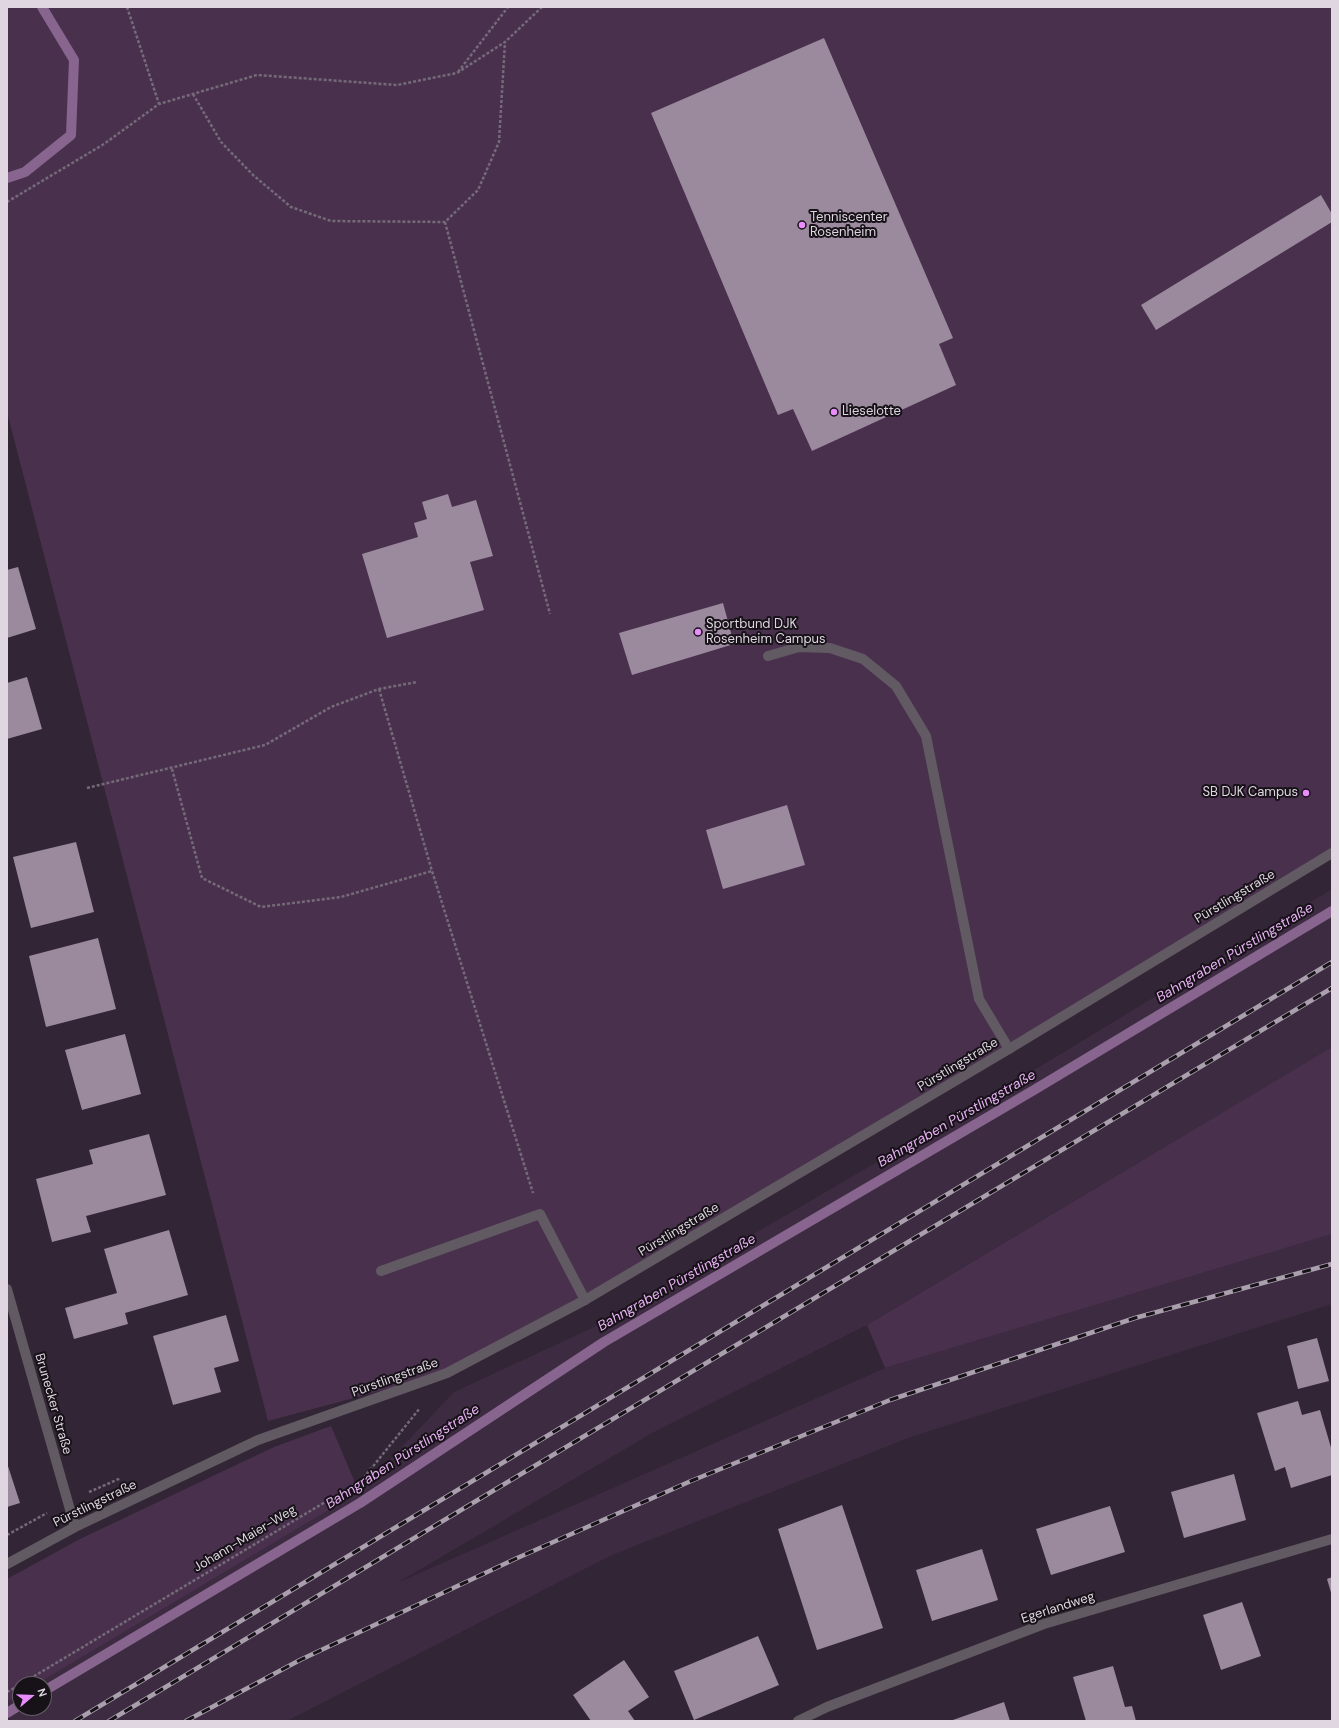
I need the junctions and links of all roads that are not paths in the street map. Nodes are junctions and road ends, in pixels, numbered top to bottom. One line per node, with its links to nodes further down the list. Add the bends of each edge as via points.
1 (768, 656): 3 (street, via 799,647 830,648 862,659 896,686 926,736 979,999)
2 (1332, 853): 3 (street, Pürstlingstraße)
3 (1010, 1050): 6 (street, Pürstlingstraße)
4 (382, 1271): 6 (street, via 540,1214)
5 (7, 1289): 7 (street, Brunecker Straße)
6 (585, 1300): 7 (street, Pürstlingstraße, via 447,1373 258,1440)
7 (75, 1527): 9 (street, Pürstlingstraße)
8 (1332, 1539): 10 (street, Egerlandweg, via 1044,1624 827,1707)
9 (7, 1564)
10 (798, 1721)

